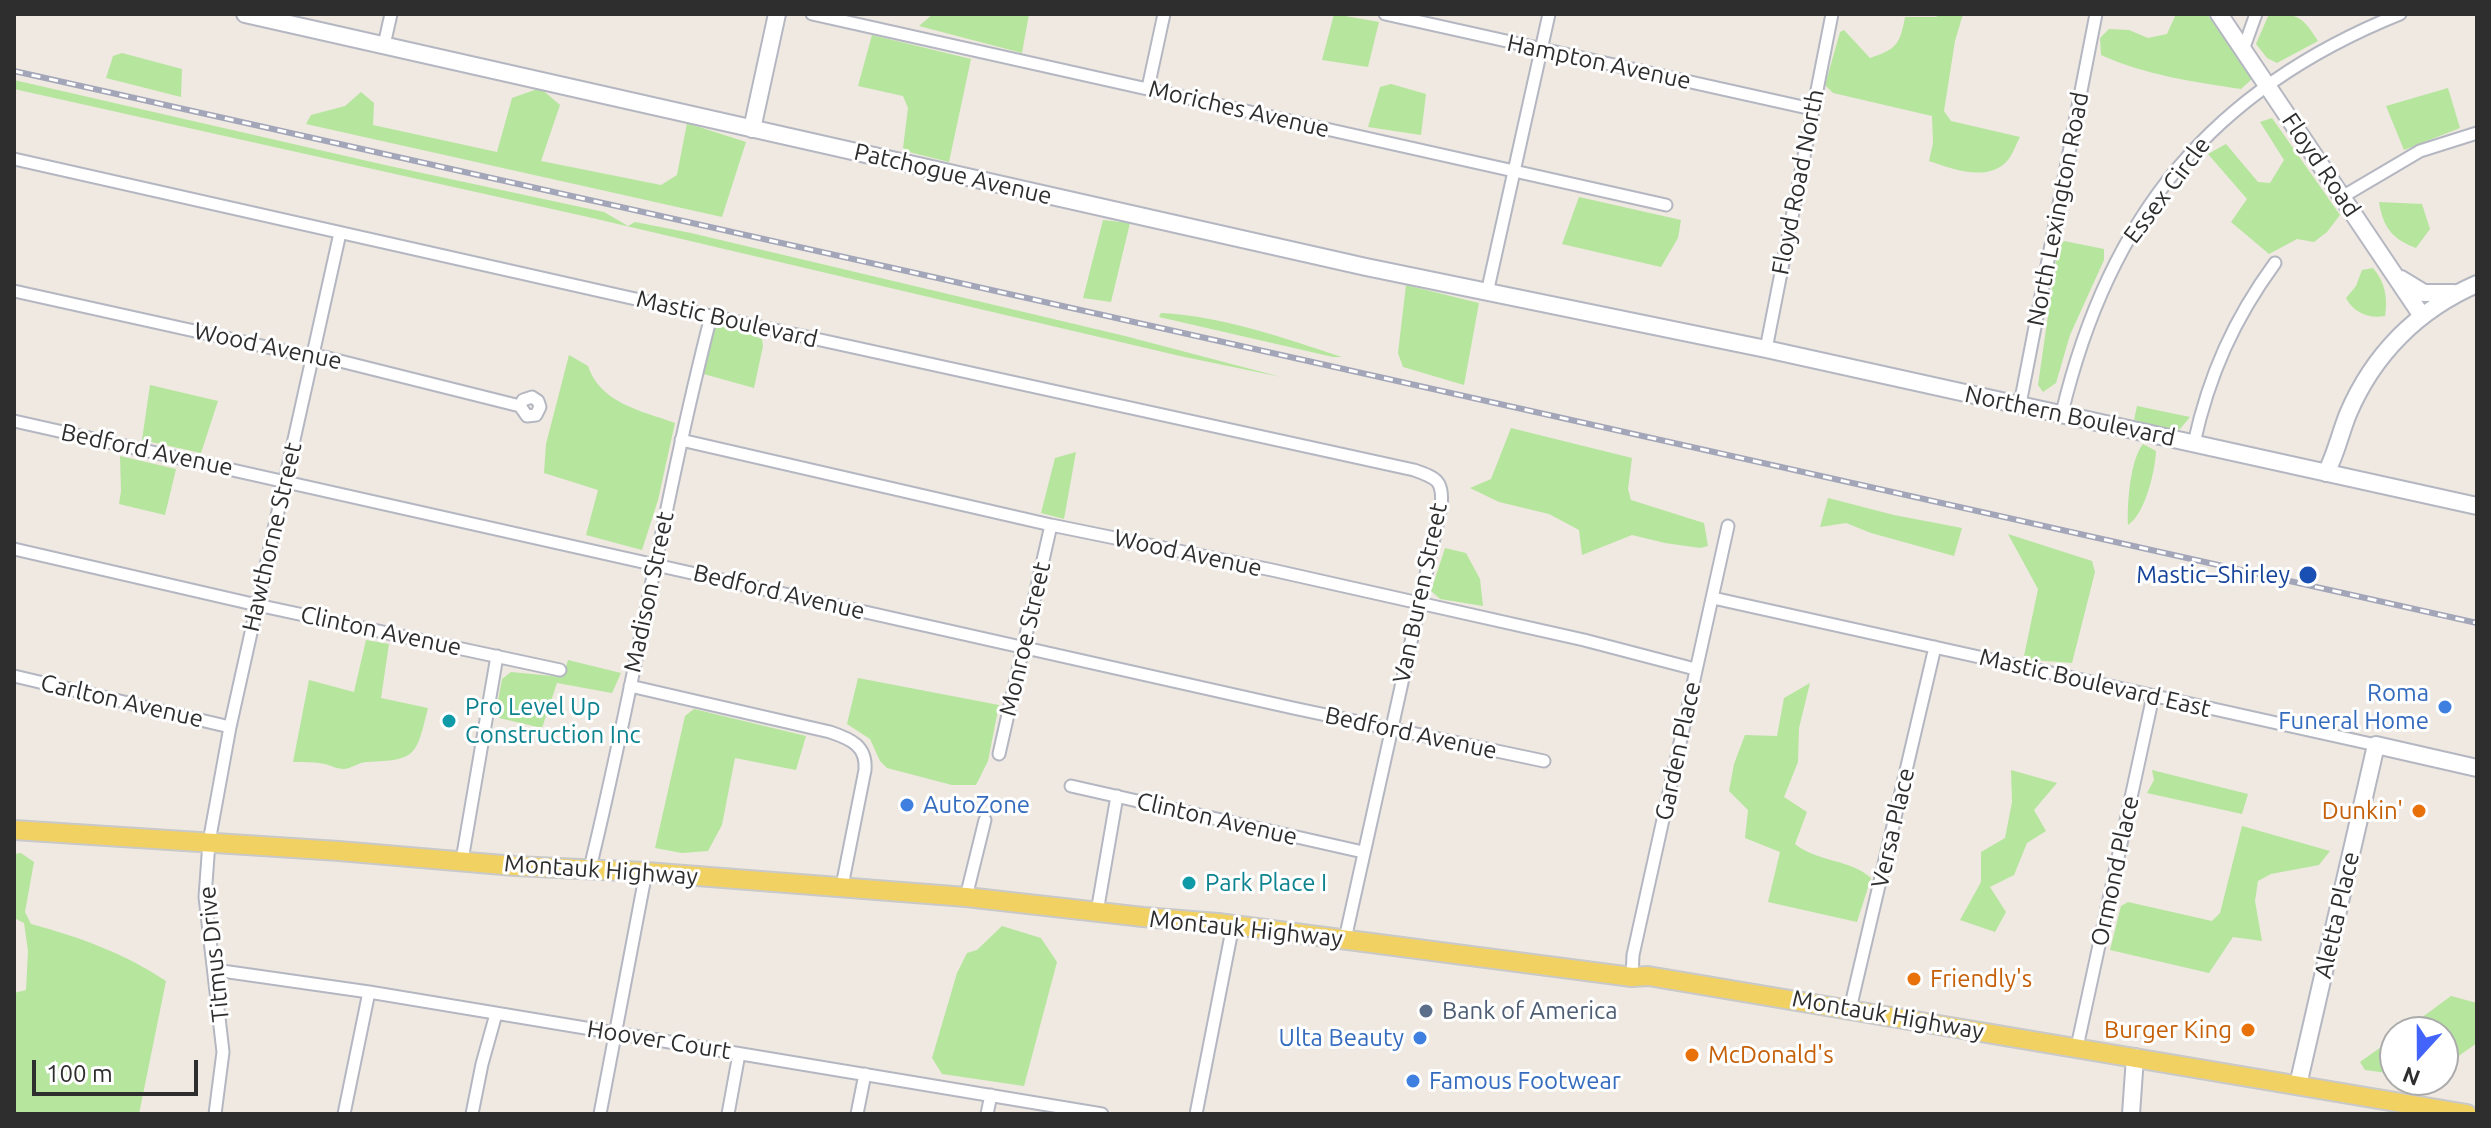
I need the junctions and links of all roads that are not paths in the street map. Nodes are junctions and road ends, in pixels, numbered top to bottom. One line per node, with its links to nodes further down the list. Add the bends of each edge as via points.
1 (245, 14): 13 (street, Patchogue Avenue)
2 (391, 14): 13 (street)
3 (777, 14): 19 (street)
4 (812, 14): 17 (street, Moriches Avenue)
5 (1164, 14): 17 (street)
6 (1385, 14): 14 (street, Hampton Avenue)
7 (1549, 14): 14 (street)
8 (1832, 14): 18 (street, Floyd Road North)
9 (2096, 14): 37 (street, North Lexington Road)
10 (2219, 14): 15 (street, Floyd Road)
11 (2256, 14): 15 (street)
12 (2400, 14): 16 (street, Essex Circle)
13 (384, 45): 19 (street, Patchogue Avenue)
14 (1541, 49): 18 (street, Hampton Avenue); 22 (street)
15 (2243, 50): 16 (street, Floyd Road)
16 (2266, 85): 23 (street, Floyd Road); 39 (street, Essex Circle, via 2202,139 2137,222 2083,334)
17 (1148, 88): 22 (street, Moriches Avenue)
18 (1812, 109): 35 (street, Floyd Road North)
19 (752, 129): 31 (street, Patchogue Avenue)
20 (2477, 133): 23 (street, via 2420,151)
21 (14, 159): 25 (street, Mastic Boulevard)
22 (1515, 171): 24 (street, Moriches Avenue); 31 (street)
23 (2342, 197): 27 (street, Floyd Road)
24 (1666, 205)
25 (340, 233): 32 (street, Mastic Boulevard); 36 (street, Hawthorne Street)
26 (2275, 263): 42 (street, via 2220,355)
27 (2394, 273): 30 (street, via 2424,293); 33 (street, Floyd Road)
28 (2477, 284): 30 (street)
29 (14, 291): 36 (street, Wood Avenue)
30 (2460, 292): 33 (street)
31 (1487, 293): 34 (street, Patchogue Avenue)
32 (711, 316): 41 (street, Madison Street); 45 (street, Mastic Boulevard, via 1414,470)
33 (2422, 316): 43 (street, via 2367,376)
34 (1663, 329): 35 (street, Northern Boulevard)
35 (1766, 349): 37 (street, Northern Boulevard)
36 (312, 357): 38 (street, Wood Avenue); 44 (street, Hawthorne Street)
37 (2020, 404): 39 (street, Northern Boulevard)
38 (520, 406)
39 (2062, 413): 42 (street, Northern Boulevard)
40 (14, 421): 44 (street, Bedford Avenue)
41 (681, 440): 47 (street, Wood Avenue); 50 (street, Madison Street)
42 (2194, 443): 43 (street, Northern Boulevard)
43 (2326, 473): 46 (street, Northern Boulevard)
44 (285, 480): 50 (street, Bedford Avenue); 52 (street, Hawthorne Street)
45 (1438, 482): 53 (street, Van Buren Street, via 1441,507)
46 (2477, 506)
47 (1051, 525): 53 (street, Wood Avenue); 54 (street, Monroe Street)
48 (1728, 526): 51 (street, Garden Place)
49 (14, 549): 52 (street, Clinton Avenue)
50 (657, 564): 54 (street, Bedford Avenue); 60 (street, Madison Street)
51 (1713, 598): 55 (street, Mastic Boulevard East); 57 (street, Garden Place)
52 (257, 605): 56 (street, Clinton Avenue); 62 (street, Hawthorne Street)
53 (1418, 605): 57 (street, Wood Avenue); 63 (street, Van Buren Street)
54 (1022, 646): 63 (street, Bedford Avenue); 65 (street, Monroe Street)
55 (1935, 647): 61 (street, Mastic Boulevard East); 85 (street, Versa Place)
56 (497, 656): 58 (street, Clinton Avenue); 74 (street)
57 (1695, 669): 83 (street, Garden Place)
58 (560, 670)
59 (14, 676): 62 (street, Carlton Avenue)
60 (630, 686): 75 (street, Madison Street); 77 (street, via 855,742 866,758 865,770)
61 (2153, 696): 64 (street, Mastic Boulevard East); 88 (street, Ormond Place)
62 (230, 727): 72 (street, Hawthorne Street)
63 (1391, 729): 66 (street, Bedford Avenue); 73 (street, Van Buren Street)
64 (2376, 745): 67 (street, Mastic Boulevard East); 92 (street, Aletta Place)
65 (999, 754)
66 (1544, 761)
67 (2477, 768)
68 (1071, 786): 69 (street, Clinton Avenue)
69 (1117, 796): 73 (street, Clinton Avenue); 79 (street)
70 (985, 820): 78 (street)
71 (14, 830): 72 (main road, Montauk Highway)
72 (209, 842): 74 (main road, Montauk Highway); 82 (street, Titmus Drive, via 205,897)
73 (1363, 852): 81 (street, Van Buren Street)
74 (462, 860): 75 (main road, Montauk Highway)
75 (590, 868): 76 (main road, Montauk Highway)
76 (646, 872): 77 (main road, Montauk Highway); 87 (street)
77 (842, 886): 78 (main road, Montauk Highway)
78 (966, 897): 79 (main road, Montauk Highway)
79 (1097, 912): 80 (main road, Montauk Highway)
80 (1233, 925): 81 (main road, Montauk Highway); 103 (street)
81 (1345, 939): 83 (main road, Montauk Highway)
82 (215, 970): 84 (street, Hoover Court); 95 (street, Titmus Drive, via 223,1052)
83 (1632, 977): 85 (main road, Montauk Highway)
84 (369, 992): 86 (street, Hoover Court); 96 (street)
85 (1850, 1009): 88 (main road, Montauk Highway)
86 (496, 1014): 87 (street, Hoover Court); 97 (street)
87 (616, 1033): 89 (street, Hoover Court); 98 (street)
88 (2077, 1047): 90 (main road, Montauk Highway)
89 (739, 1054): 91 (street, Hoover Court); 99 (street)
90 (2135, 1057): 92 (main road, Montauk Highway); 104 (street)
91 (865, 1074): 93 (street, Hoover Court); 100 (street)
92 (2298, 1085): 94 (main road, Montauk Highway)
93 (991, 1095): 101 (street); 102 (street, Hoover Court)
94 (2376, 1098): 105 (main road); 106 (main road, Montauk Highway)
95 (215, 1114)
96 (344, 1114)
97 (472, 1114)
98 (600, 1114)
99 (728, 1114)
100 (857, 1114)
101 (987, 1114)
102 (1102, 1114)
103 (1196, 1114)
104 (2131, 1114)
105 (2394, 1114)
106 (2467, 1114)

